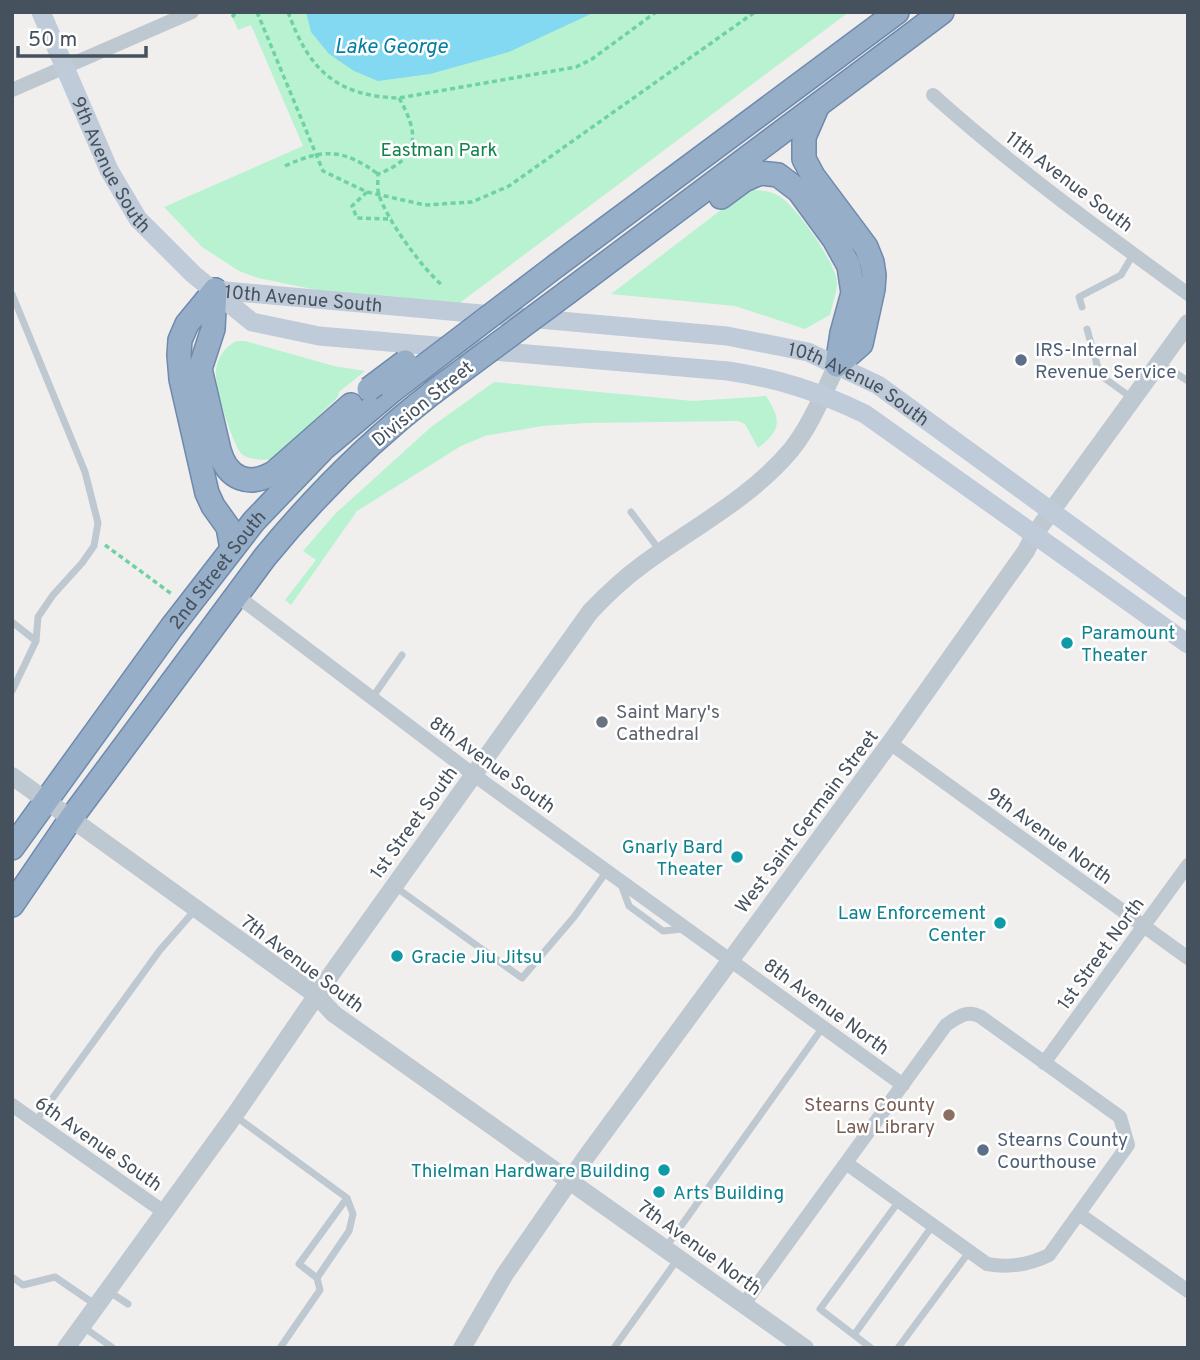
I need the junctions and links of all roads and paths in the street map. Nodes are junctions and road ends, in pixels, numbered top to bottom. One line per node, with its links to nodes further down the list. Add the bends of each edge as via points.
1 (41, 12): 9 (main road, 9th Avenue South)
2 (192, 12): 9 (street)
3 (257, 12): 14 (path)
4 (289, 12): 12 (path, via 306,52 328,78 359,93)
5 (656, 12): 12 (path, via 576,66)
6 (755, 12): 18 (path, via 497,192 472,202 442,205 410,203)
7 (897, 12): 29 (highway, Division Street, bridge)
8 (942, 12): 13 (highway, Division Street)
9 (64, 67): 10 (street); 23 (main road, 9th Avenue South, via 109,170 138,219 192,274)
10 (12, 90)
11 (933, 95): 20 (street, 11th Avenue South, via 997,151)
12 (399, 98): 16 (path, via 412,122 413,144 401,161)
13 (817, 106): 21 (highway, Division Street); 31 (highway, via 804,137 804,159 866,247 874,275 861,344)
14 (315, 154): 15 (path); 16 (path, via 339,153); 17 (path, via 327,174)
15 (285, 166)
16 (378, 174): 18 (path)
17 (367, 191): 18 (path); 19 (path, via 352,205 357,218)
18 (377, 193): 19 (path)
19 (392, 219): 22 (path)
20 (1134, 253): 25 (street, 11th Avenue South); 26 (lane, via 1121,275 1079,297)
21 (608, 270): 31 (highway, via 744,180 760,173 778,175 799,191 849,266 853,293); 41 (highway, Division Street, bridge, via 568,292 366,448 286,532)
22 (442, 285)
23 (215, 290): 29 (highway, bridge, via 213,329 200,369 222,461 242,479 263,480 424,348); 31 (main road, 10th Avenue South, via 727,336 808,352); 33 (main road, 10th Avenue South, via 252,322 319,336 728,371 772,378); 39 (highway, via 187,324 178,355 207,493 228,527)
24 (12, 294): 38 (lane, via 85,472 98,523)
25 (1188, 294)
26 (1082, 307)
27 (1188, 323): 30 (street, West Saint Germain Street)
28 (1087, 329): 34 (lane, via 1100,376)
29 (467, 333): 39 (highway, 2nd Street South, bridge, via 324,448)
30 (1160, 362): 32 (lane); 34 (street, West Saint Germain Street)
31 (837, 365): 33 (street, 1st Street South); 36 (main road, 10th Avenue South, via 877,385)
32 (1188, 381)
33 (823, 394): 37 (main road, 10th Avenue South, via 865,414); 40 (street, 1st Street South, via 791,449 770,472)
34 (1133, 399): 36 (street, West Saint Germain Street)
35 (631, 512): 40 (lane)
36 (1051, 512): 37 (street, West Saint Germain Street); 43 (main road, 10th Avenue South)
37 (1034, 535): 46 (main road, 10th Avenue South); 50 (street, West Saint Germain Street)
38 (95, 538): 42 (path); 45 (lane, via 82,564 38,617)
39 (232, 549): 53 (highway, 2nd Street South)
40 (661, 552): 51 (street, 1st Street South, via 590,612)
41 (237, 596): 49 (street, 8th Avenue South); 54 (highway, Division Street)
42 (178, 598)
43 (1188, 611)
44 (12, 622): 45 (lane)
45 (36, 641): 48 (lane)
46 (1188, 644)
47 (402, 655): 49 (lane)
48 (12, 691)
49 (372, 698): 51 (street, 8th Avenue South)
50 (890, 743): 61 (street, 9th Avenue North); 63 (street, West Saint Germain Street)
51 (474, 775): 57 (street, 8th Avenue South); 58 (street, 1st Street South)
52 (12, 776): 53 (street, 7th Avenue South)
53 (46, 799): 54 (street, 7th Avenue South); 55 (highway, 2nd Street South)
54 (72, 817): 59 (highway, Division Street); 60 (street, 7th Avenue South)
55 (12, 848)
56 (1188, 865): 61 (street, 1st Street North)
57 (607, 870): 58 (lane, via 522,978); 63 (street, 8th Avenue South)
58 (394, 886): 64 (street, 1st Street South)
59 (12, 905)
60 (196, 909): 64 (street, 7th Avenue South); 70 (lane, via 160,950)
61 (1143, 926): 62 (street, 9th Avenue North); 66 (street, 1st Street North)
62 (1188, 958)
63 (730, 959): 65 (street, 8th Avenue North); 72 (street, West Saint Germain Street)
64 (316, 995): 69 (street, 1st Street South); 72 (street, 7th Avenue South, via 334,1014)
65 (823, 1027): 67 (street, 8th Avenue North); 79 (lane)
66 (1044, 1063): 67 (street, via 974,1013 963,1013 946,1025); 76 (street, via 1120,1116 1128,1145)
67 (902, 1085): 71 (street)
68 (12, 1105): 70 (street, 6th Avenue South)
69 (234, 1116): 73 (lane); 75 (street, 1st Street South)
70 (36, 1121): 75 (street, 6th Avenue South)
71 (846, 1163): 74 (street); 85 (street)
72 (571, 1180): 79 (street, 7th Avenue North); 91 (street, West Saint Germain Street, via 499,1283)
73 (347, 1198): 81 (lane, via 353,1214 349,1231); 81 (lane, via 299,1264)
74 (899, 1201): 77 (street); 87 (lane, via 820,1309)
75 (164, 1212): 83 (street, 1st Street South)
76 (1079, 1214): 78 (street, via 1049,1255 1036,1261 1004,1267 987,1264); 82 (street)
77 (933, 1225): 78 (street); 87 (lane)
78 (970, 1251): 95 (lane)
79 (673, 1253): 85 (street, 7th Avenue North); 92 (lane)
80 (12, 1277): 83 (lane, via 23,1285 55,1277)
81 (317, 1278): 90 (lane, via 320,1290)
82 (1188, 1291)
83 (102, 1298): 84 (lane); 86 (street, 1st Street South)
84 (128, 1304)
85 (744, 1304): 93 (street, 7th Avenue North)
86 (82, 1326): 88 (street, 1st Street South); 89 (lane)
87 (854, 1335): 94 (lane)
88 (65, 1348)
89 (113, 1348)
90 (280, 1348)
91 (462, 1348)
92 (614, 1348)
93 (805, 1348)
94 (871, 1348)
95 (898, 1348)

